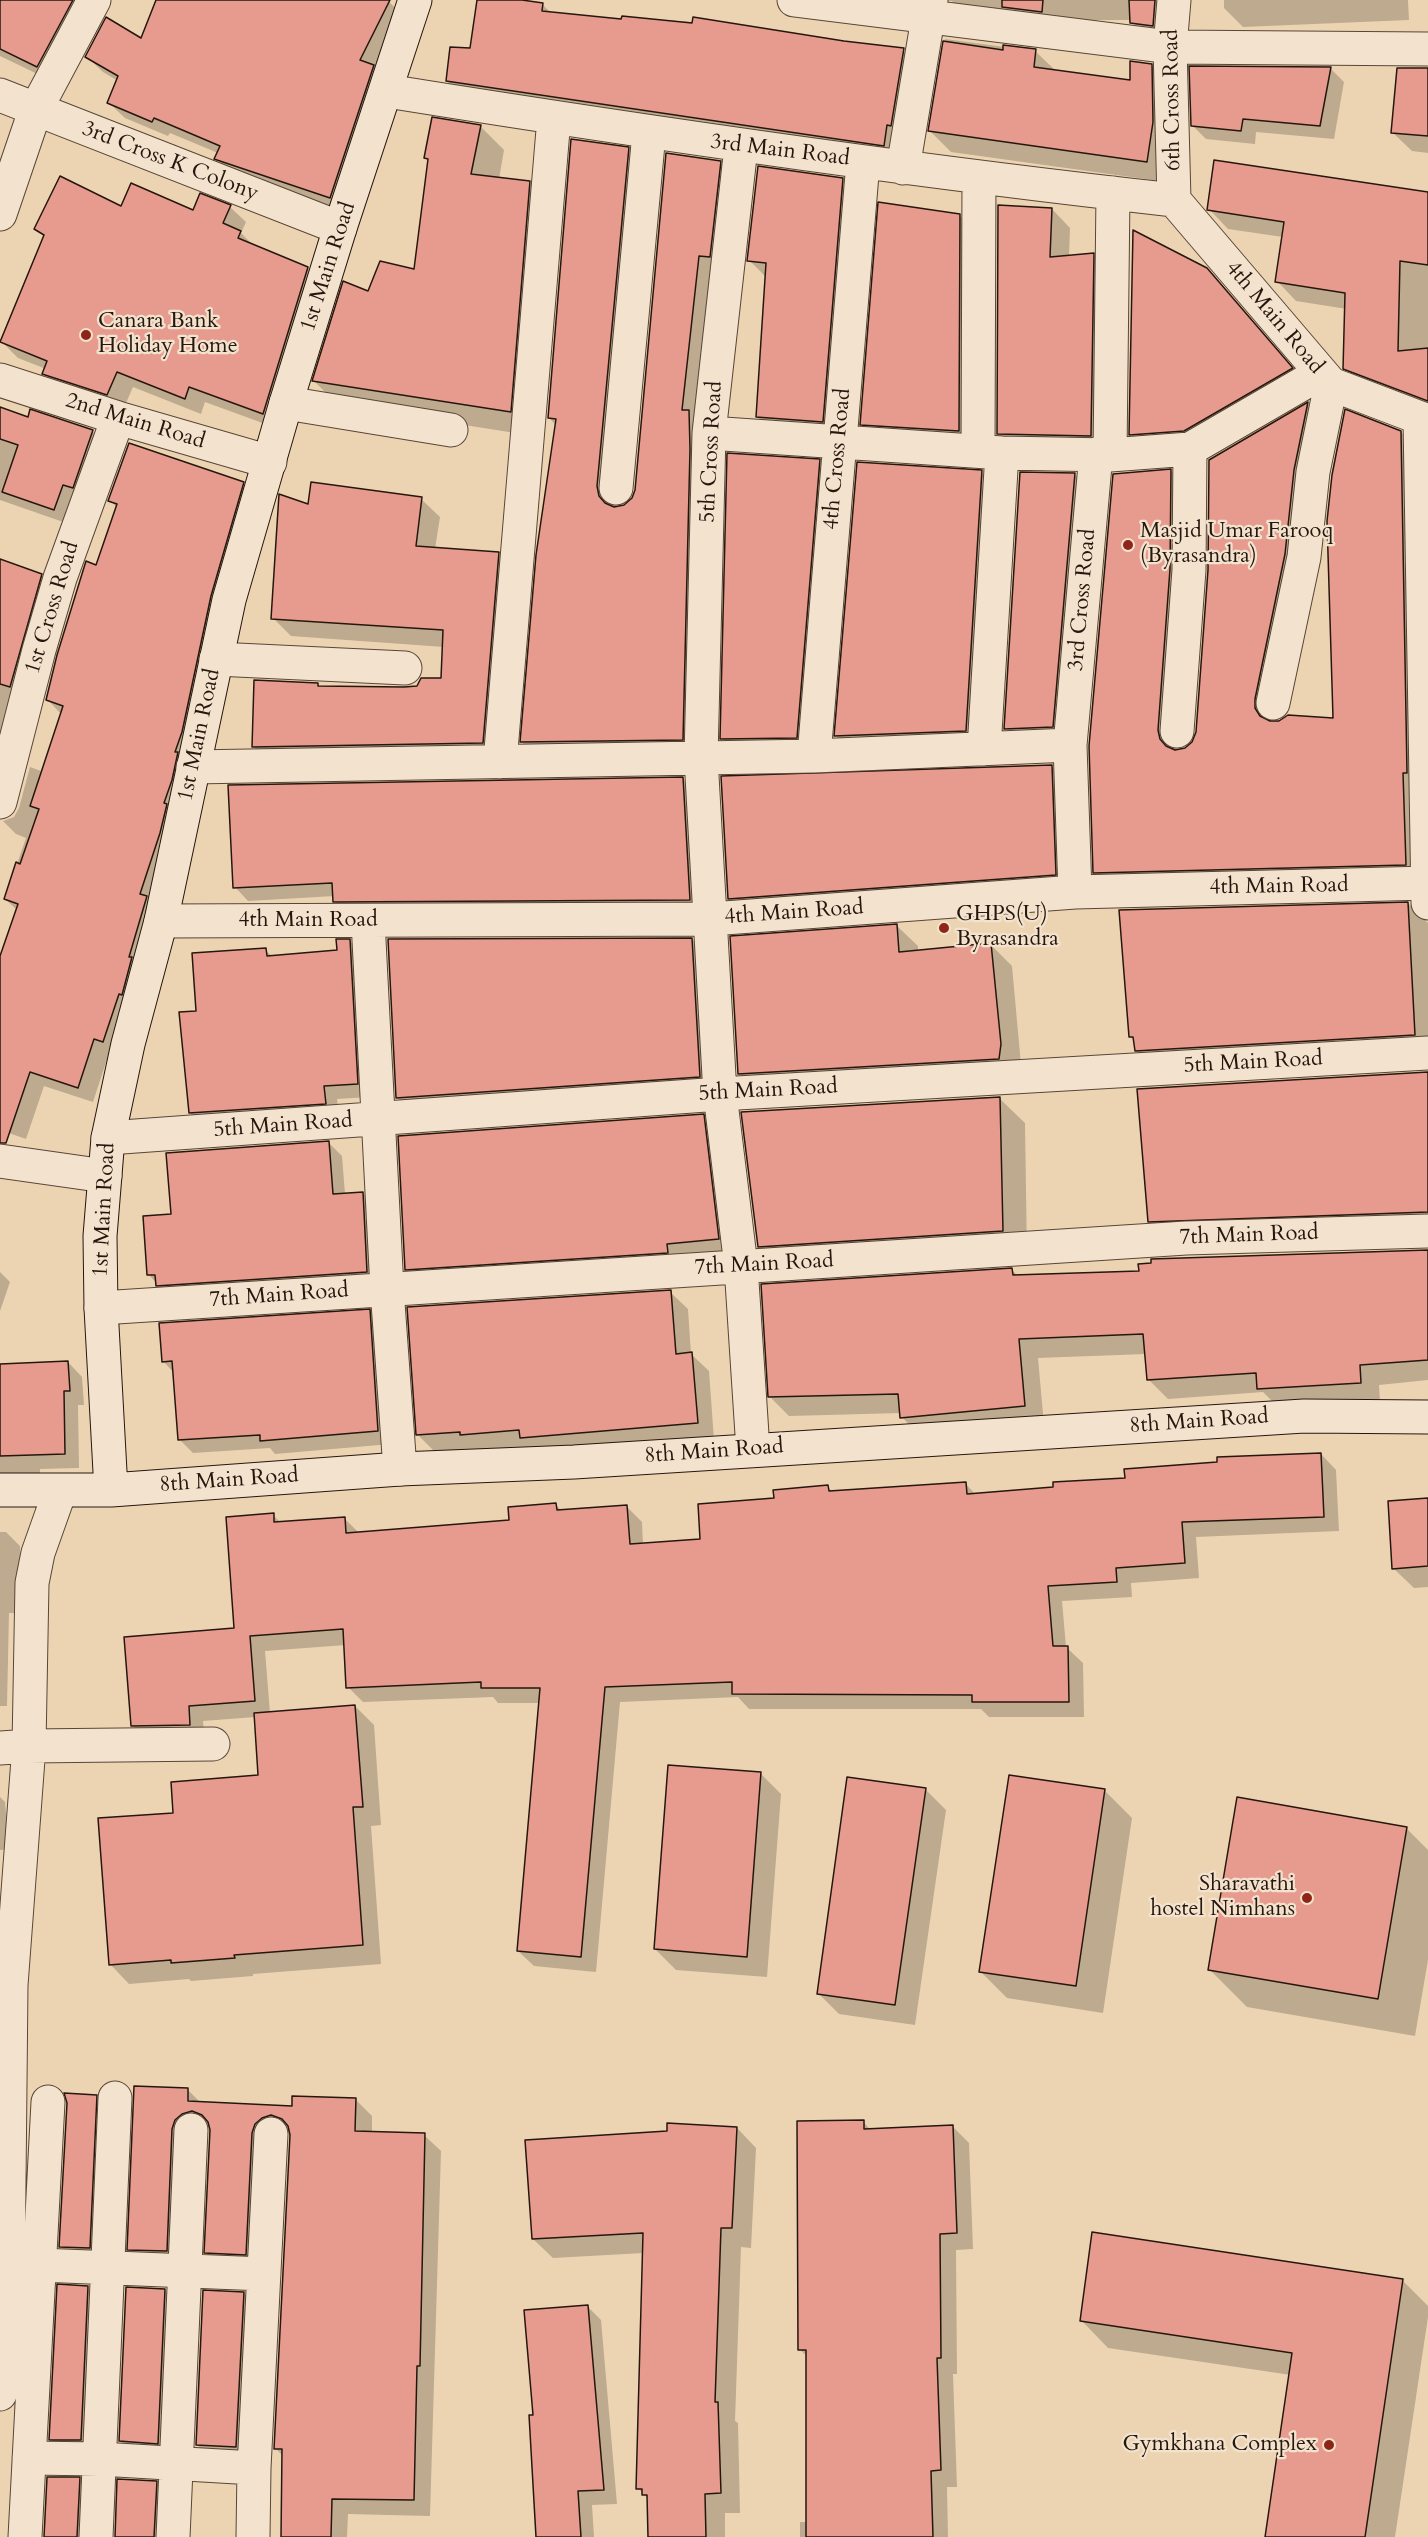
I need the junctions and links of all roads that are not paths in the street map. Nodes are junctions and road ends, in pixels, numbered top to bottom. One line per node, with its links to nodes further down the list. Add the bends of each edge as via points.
1 (93, 0): 10 (street)
2 (415, 0): 8 (street, 1st Main Road)
3 (794, 0): 5 (street)
4 (1173, 0): 6 (street, 6th Cross Road)
5 (929, 9): 6 (street); 15 (street)
6 (1170, 47): 7 (street); 18 (street, 6th Cross Road)
7 (1428, 49)
8 (387, 91): 11 (street, 3rd Main Road); 20 (street, 1st Main Road)
9 (0, 95): 10 (street, 3rd Cross K Colony)
10 (35, 111): 19 (street); 20 (street, 3rd Cross K Colony)
11 (554, 118): 12 (street, 3rd Main Road); 42 (street)
12 (649, 133): 13 (street, 3rd Main Road); 33 (street)
13 (741, 147): 14 (street, 3rd Main Road); 27 (street, 5th Cross Road)
14 (863, 162): 15 (street, 3rd Main Road); 28 (street, 4th Cross Road)
15 (903, 168): 16 (street, 3rd Main Road)
16 (979, 178): 17 (street, 3rd Main Road); 30 (street)
17 (1113, 193): 18 (street, 3rd Main Road); 31 (street, 3rd Cross Road)
18 (1174, 200): 21 (street, 4th Main Road)
19 (0, 214)
20 (340, 228): 23 (street, 1st Main Road)
21 (1326, 379): 25 (street, 4th Main Road); 29 (street); 36 (street, via 1304,557)
22 (0, 380): 24 (street, 2nd Main Road)
23 (286, 403): 26 (street); 32 (street, 1st Main Road)
24 (118, 418): 32 (street, 2nd Main Road); 44 (street, 1st Cross Road, via 57,588)
25 (1424, 420): 45 (street)
26 (451, 430)
27 (709, 433): 28 (street); 41 (street, 5th Cross Road)
28 (839, 443): 30 (street); 40 (street, 4th Cross Road)
29 (1190, 449): 31 (street); 37 (street, via 1189,570)
30 (990, 452): 31 (street); 39 (street)
31 (1103, 455): 38 (street, 3rd Cross Road)
32 (270, 462): 34 (street, 1st Main Road, via 229,600)
33 (616, 488)
34 (216, 659): 35 (street); 43 (street, 1st Main Road)
35 (405, 668)
36 (1273, 703)
37 (1177, 731)
38 (1070, 746): 39 (street); 46 (street, 3rd Cross Road)
39 (984, 749): 40 (street)
40 (814, 756): 41 (street)
41 (701, 758): 42 (street); 47 (street, 5th Cross Road)
42 (500, 762): 43 (street)
43 (193, 766): 48 (street, 1st Main Road)
44 (0, 802)
45 (1427, 890): 46 (street, 4th Main Road)
46 (1075, 892): 47 (street, 4th Main Road)
47 (711, 919): 49 (street, 4th Main Road); 51 (street, 5th Cross Road)
48 (161, 921): 49 (street, 4th Main Road); 53 (street, 1st Main Road)
49 (368, 921): 52 (street)
50 (1428, 1053): 51 (street, 5th Main Road)
51 (720, 1094): 52 (street, 5th Main Road); 57 (street, 5th Cross Road)
52 (377, 1119): 53 (street, 5th Main Road); 58 (street)
53 (108, 1138): 55 (street, 1st Main Road)
54 (0, 1161): 55 (street)
55 (105, 1176): 59 (street, 1st Main Road, via 100,1236)
56 (1428, 1231): 57 (street, 7th Main Road, via 1186,1238)
57 (741, 1266): 58 (street, 7th Main Road); 61 (street, 5th Cross Road)
58 (387, 1289): 59 (street, 7th Main Road); 62 (street)
59 (101, 1308): 63 (street, 1st Main Road)
60 (1428, 1417): 61 (street, 8th Main Road, via 1304,1416)
61 (753, 1450): 62 (street, 8th Main Road)
62 (400, 1469): 63 (street, 8th Main Road)
63 (111, 1490): 65 (street, 8th Main Road)
64 (0, 1491): 65 (street, 8th Main Road)
65 (60, 1491): 67 (street, via 33,1568)
66 (213, 1744): 67 (street)
67 (14, 1747): 68 (street)
68 (6, 1986): 77 (street)
69 (115, 2098): 74 (street)
70 (48, 2102): 73 (street)
71 (191, 2130): 75 (street)
72 (271, 2134): 76 (street)
73 (39, 2265): 74 (street); 79 (street)
74 (108, 2266): 75 (street); 80 (street)
75 (186, 2270): 76 (street); 81 (street)
76 (264, 2274): 82 (street)
77 (4, 2281): 78 (street)
78 (0, 2394)
79 (29, 2458): 80 (street); 83 (street)
80 (100, 2459): 81 (street); 84 (street)
81 (176, 2465): 82 (street); 85 (street)
82 (254, 2468): 86 (street)
83 (25, 2537)
84 (96, 2537)
85 (173, 2537)
86 (253, 2537)

